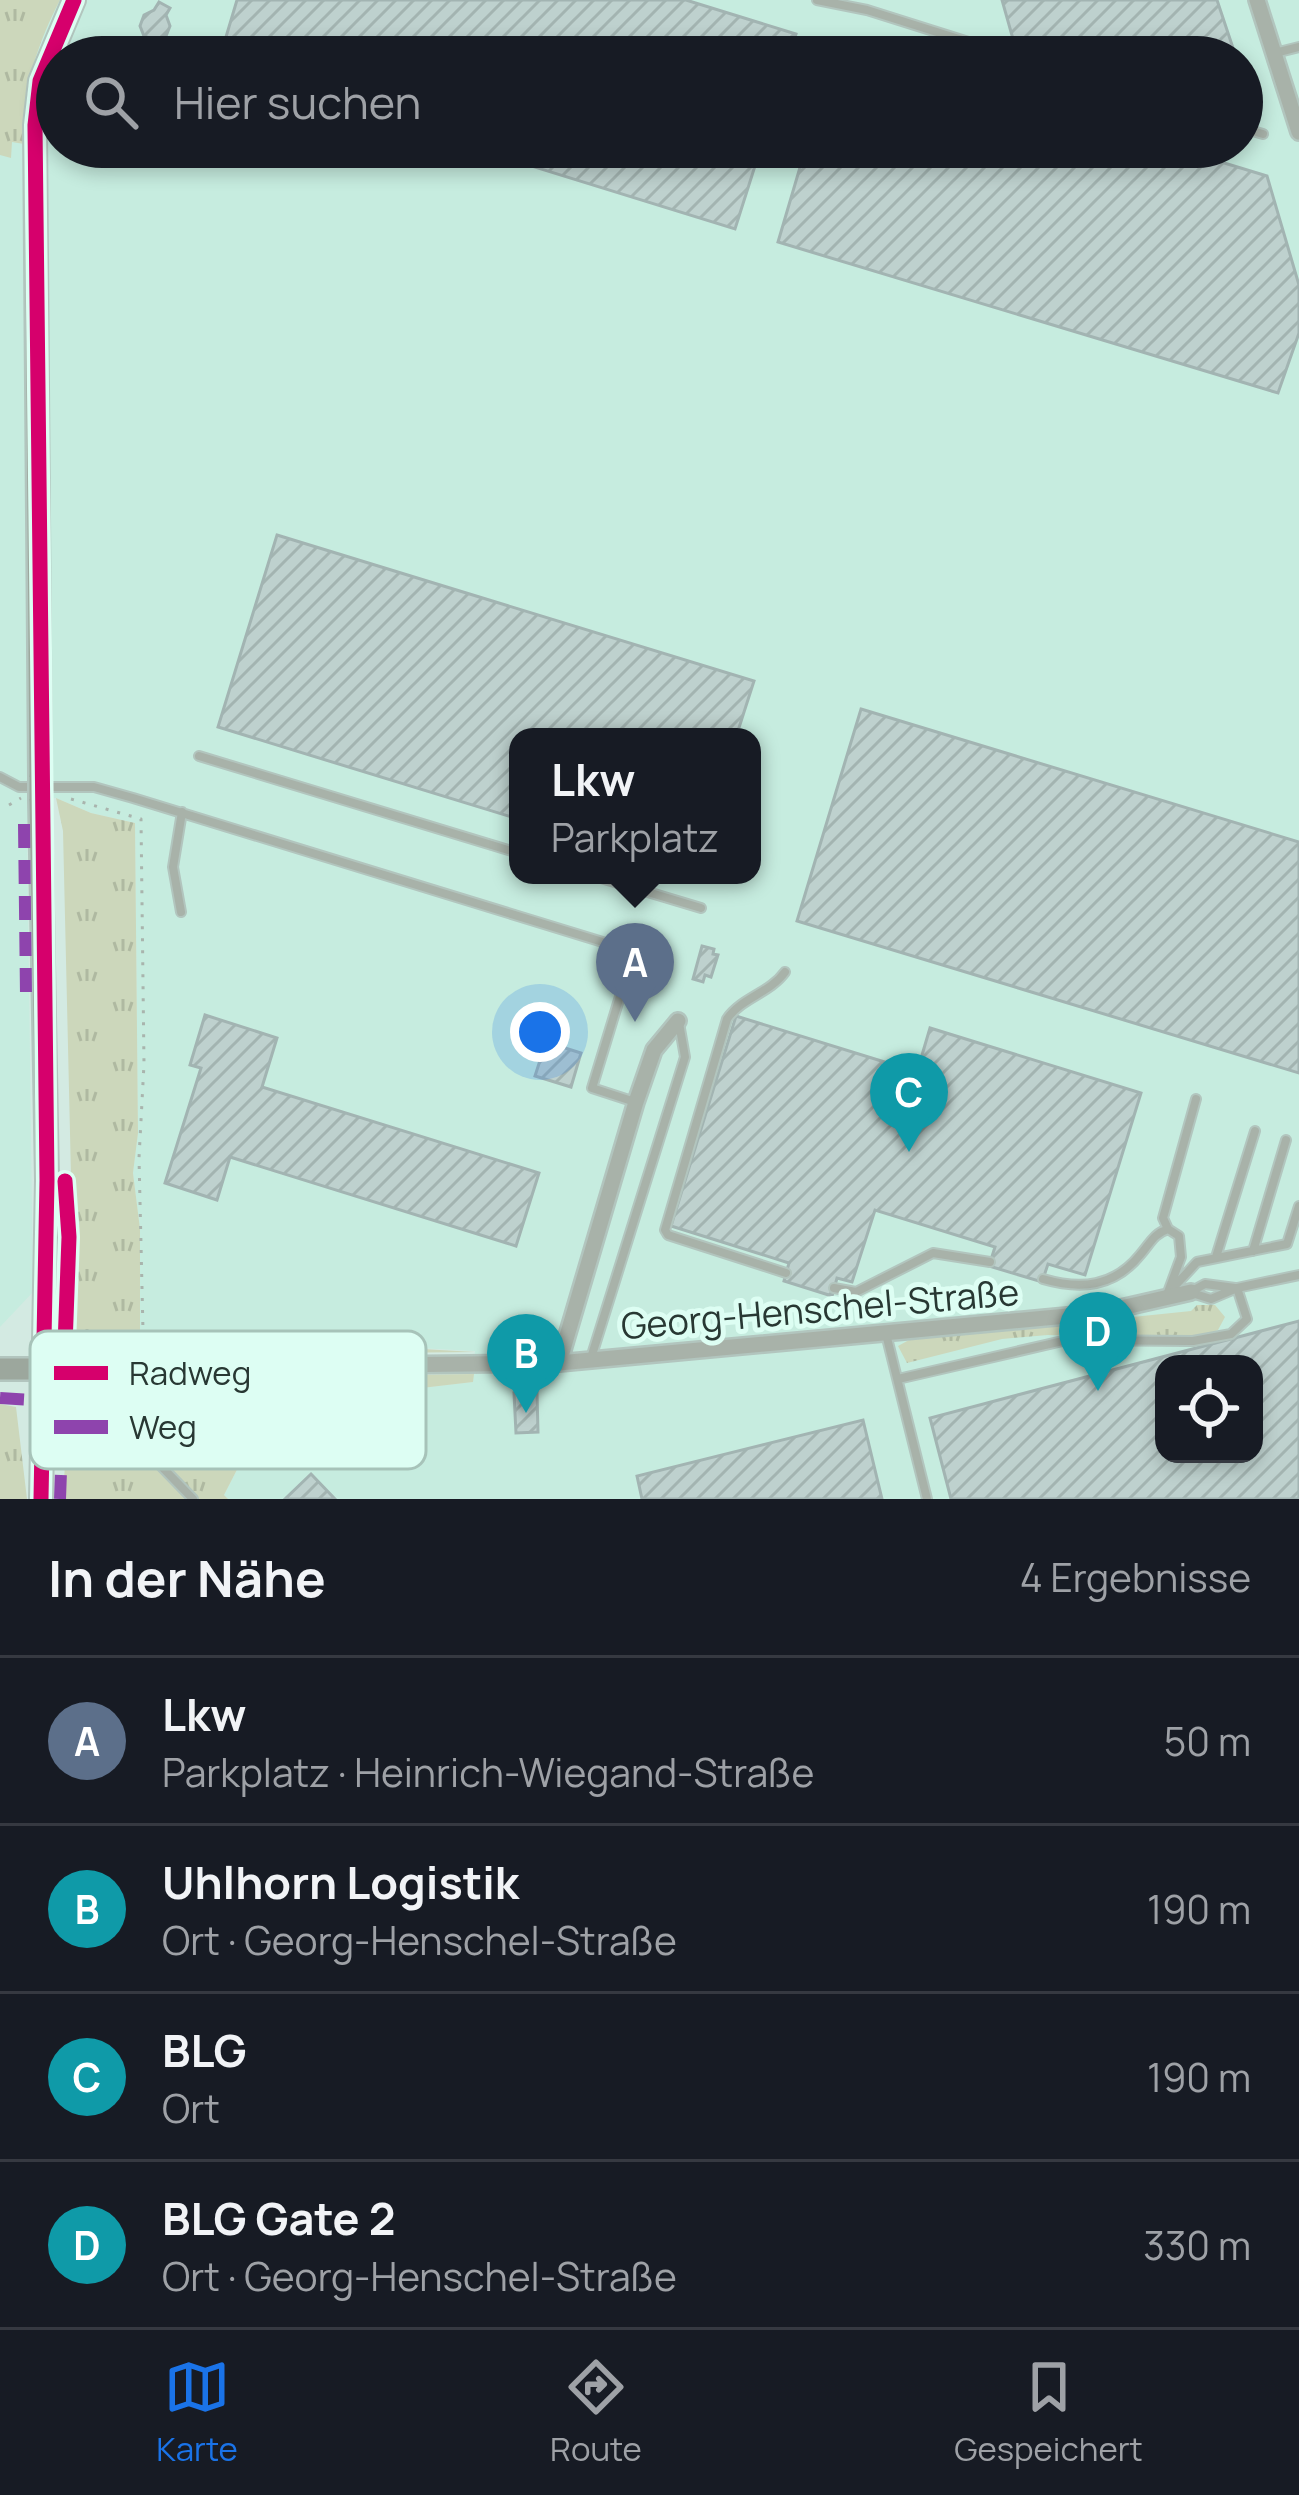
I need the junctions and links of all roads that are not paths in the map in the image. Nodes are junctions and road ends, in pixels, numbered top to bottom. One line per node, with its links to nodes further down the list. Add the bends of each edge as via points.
1 (74, 0): 4 (street)
2 (817, 0): 5 (lane)
3 (1257, 0): 7 (street)
4 (59, 36)
5 (949, 36)
6 (1299, 46): 7 (lane)
7 (1274, 53): 8 (street)
8 (1299, 132)
9 (36, 136): 12 (street)
10 (200, 756): 14 (lane)
11 (0, 777): 12 (lane)
12 (37, 790): 13 (lane, via 94,788); 36 (street)
13 (182, 812): 17 (lane, via 173,867); 21 (lane, via 619,947 628,970 592,1088)
14 (509, 850)
15 (621, 884): 16 (lane)
16 (701, 908)
17 (182, 912)
18 (785, 972): 29 (lane, via 727,1019 664,1230)
19 (678, 1021): 21 (street, via 654,1050); 38 (lane, via 685,1057)
20 (1196, 1100): 25 (lane, via 1163,1218)
21 (636, 1102): 39 (street)
22 (1255, 1131): 27 (lane)
23 (1286, 1140): 26 (lane)
24 (1299, 1206): 26 (lane, via 1287,1244)
25 (1168, 1229): 31 (lane, via 1123,1274 1103,1282); 35 (lane, via 1179,1236 1181,1257)
26 (1253, 1251): 27 (lane)
27 (1216, 1258): 35 (lane, via 1197,1262)
28 (990, 1262): 32 (lane, via 933,1253 856,1292)
29 (786, 1273)
30 (1299, 1275): 33 (lane)
31 (1043, 1279)
32 (834, 1288)
33 (1237, 1288): 34 (lane, via 1211,1299); 43 (lane, via 1246,1319 1231,1334 1067,1340)
34 (1191, 1292): 35 (street, Georg-Henschel-Straße)
35 (1167, 1295): 37 (street, Georg-Henschel-Straße, via 1099,1313)
36 (53, 1331)
37 (886, 1334): 38 (street, Georg-Henschel-Straße); 43 (lane)
38 (591, 1360): 39 (street, Georg-Henschel-Straße)
39 (559, 1363): 40 (street, Georg-Henschel-Straße)
40 (426, 1364)
41 (30, 1368): 42 (street)
42 (0, 1369)
43 (898, 1379): 48 (lane)
44 (44, 1469): 46 (street)
45 (161, 1469): 47 (lane)
46 (41, 1499)
47 (193, 1499)
48 (927, 1499)

